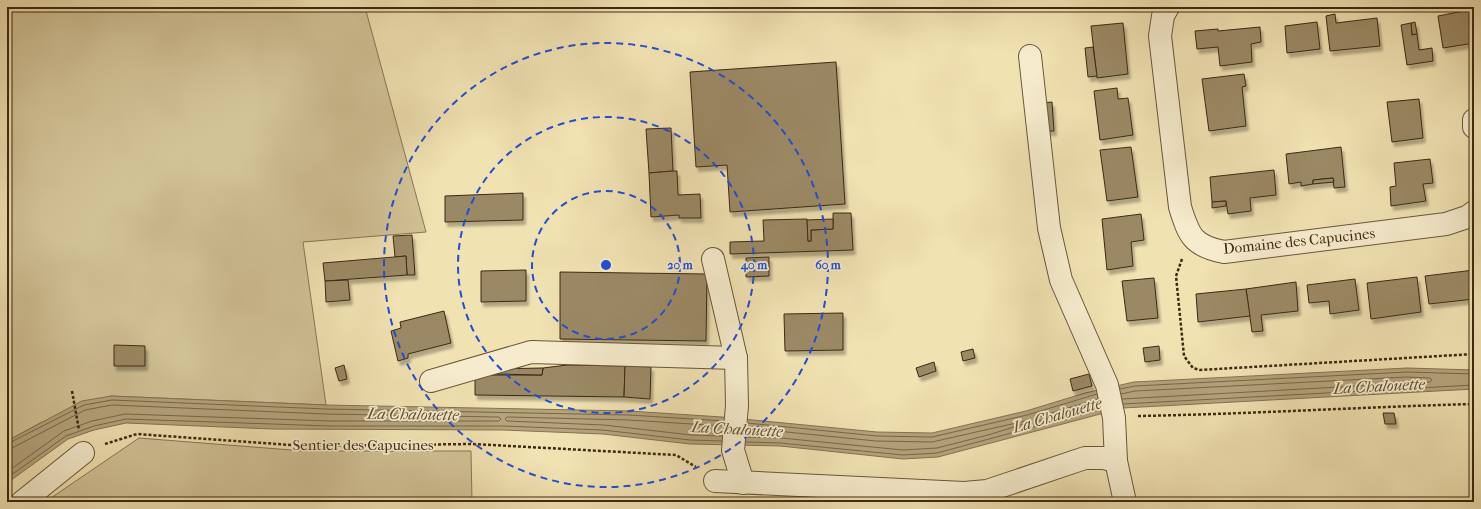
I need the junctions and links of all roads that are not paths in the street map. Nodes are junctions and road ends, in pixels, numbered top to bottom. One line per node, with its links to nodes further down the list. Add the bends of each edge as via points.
1 (1168, 7): 5 (street, Domaine des Capucines, via 1163,16 1160,36 1180,207 1186,227 1194,240 1207,249 1224,252 1446,224)
2 (1030, 56): 10 (street, via 1049,228 1061,280 1107,385 1114,418)
3 (1474, 120): 4 (street)
4 (1474, 127)
5 (1474, 212)
6 (713, 259): 7 (street)
7 (736, 358): 8 (street, via 531,352); 12 (street, via 737,406 733,450)
8 (431, 381)
9 (83, 453): 14 (street)
10 (1116, 461): 13 (street, via 1085,458 986,491); 15 (street)
11 (715, 481): 12 (street)
12 (743, 483): 13 (street)
13 (784, 493)
14 (22, 502)
15 (1125, 502)

